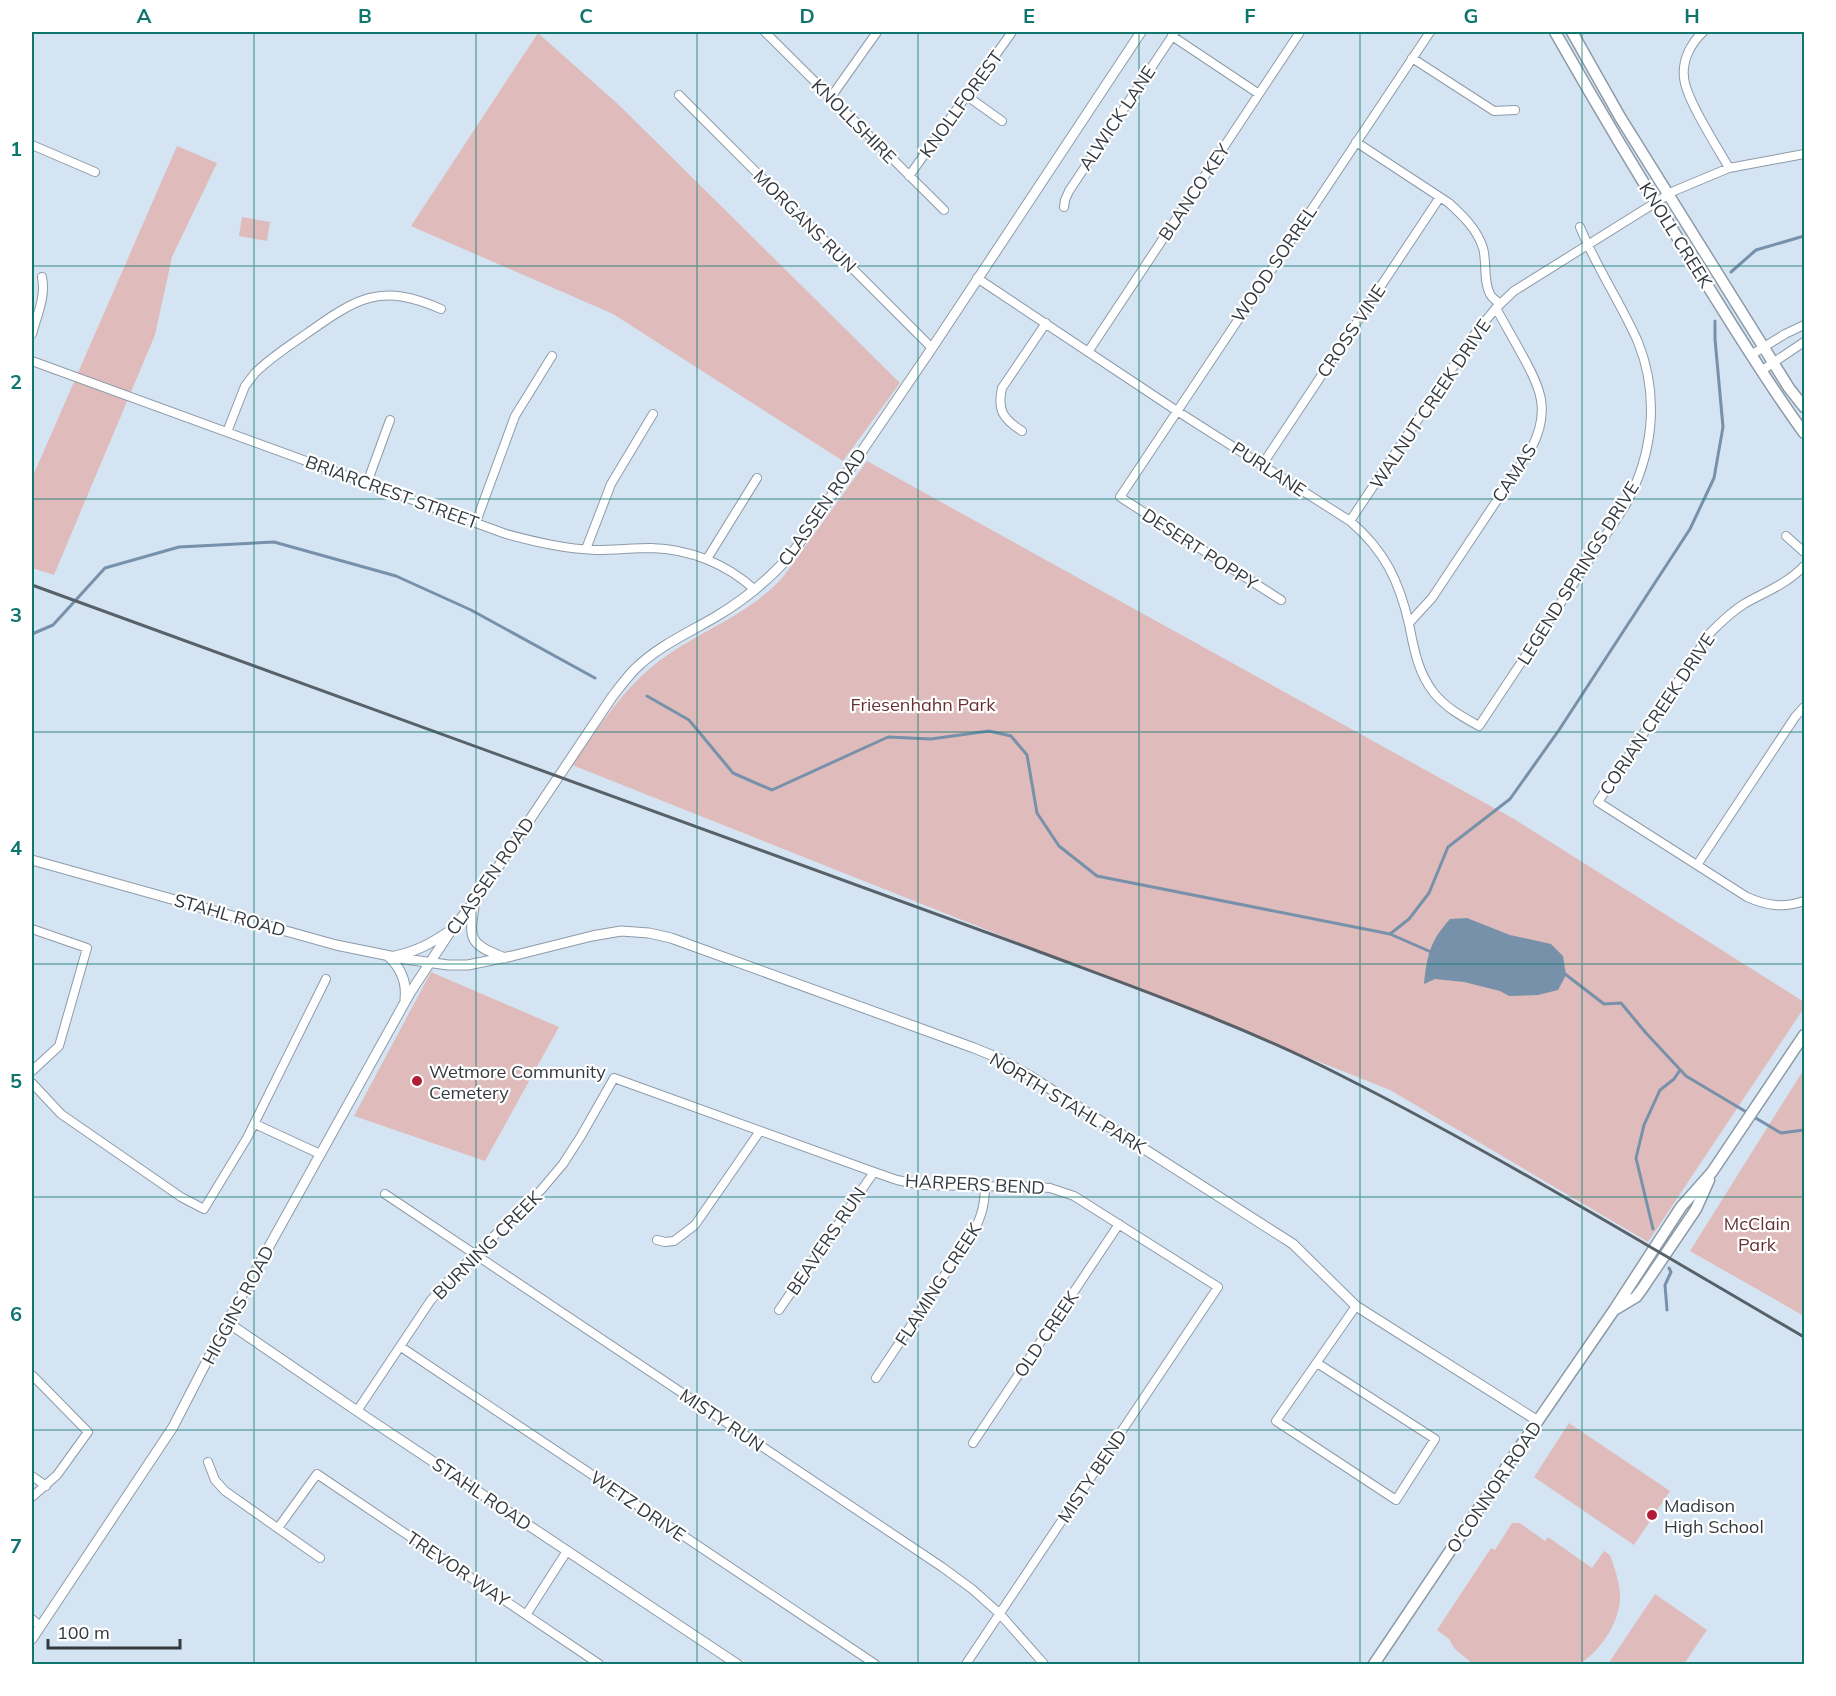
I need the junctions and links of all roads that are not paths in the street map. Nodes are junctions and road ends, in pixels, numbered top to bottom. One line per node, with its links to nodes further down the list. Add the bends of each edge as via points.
1 (765, 32): 15 (street, KNOLLSHIRE)
2 (877, 32): 15 (street)
3 (1012, 32): 14 (street, KNOLLFOREST)
4 (1141, 32): 32 (street, CLASSEN ROAD)
5 (1300, 32): 12 (street, BLANCO KEY)
6 (1430, 32): 11 (street, WOOD SORREL)
7 (1555, 32): 26 (main road, KNOLL CREEK)
8 (1572, 32): 24 (main road, KNOLL CREEK)
9 (1703, 32): 21 (street, via 1688,53 1684,77 1687,92)
10 (1174, 34): 12 (street); 27 (street, ALWICK LANE, via 1069,191)
11 (1412, 58): 16 (street, via 1494,111); 18 (street, WOOD SORREL)
12 (1259, 94): 42 (street, BLANCO KEY)
13 (679, 95): 41 (street, MORGANS RUN)
14 (967, 96): 17 (street); 23 (street, KNOLLFOREST)
15 (831, 97): 23 (street, KNOLLSHIRE)
16 (1515, 110)
17 (1002, 121)
18 (1356, 141): 25 (street, CAMAS); 49 (street, WOOD SORREL)
19 (32, 145): 22 (street)
20 (1804, 154): 21 (street, WALNUT CREEK DRIVE)
21 (1729, 168): 24 (street, WALNUT CREEK DRIVE)
22 (95, 172)
23 (909, 176): 28 (street, KNOLLSHIRE)
24 (1668, 194): 26 (street, WALNUT CREEK DRIVE); 40 (main road, KNOLL CREEK)
25 (1440, 197): 33 (street, CAMAS, via 1461,214 1476,234 1483,249 1490,293); 55 (street, CROSS VINE)
26 (1655, 202): 30 (street, WALNUT CREEK DRIVE); 43 (main road, KNOLL CREEK)
27 (1064, 207)
28 (944, 210)
29 (1580, 227): 30 (street, LEGEND SPRINGS DRIVE)
30 (1587, 245): 33 (street, WALNUT CREEK DRIVE); 70 (street, LEGEND SPRINGS DRIVE, via 1645,361 1651,397 1647,453 1625,506)
31 (42, 277): 38 (street, via 42,300)
32 (977, 278): 35 (street, PURLANE); 41 (street, CLASSEN ROAD)
33 (1498, 306): 60 (street, WALNUT CREEK DRIVE, via 1477,331); 68 (street, CAMAS, via 1540,392 1540,429 1531,449 1432,598)
34 (441, 309): 53 (street, via 409,297 390,295 345,307 255,373 244,386)
35 (1046, 323): 42 (street, PURLANE); 52 (street, via 1002,388 1000,405 1004,416)
36 (1804, 324): 37 (street)
37 (1795, 329): 39 (street); 40 (street)
38 (32, 334)
39 (1804, 342): 46 (street)
40 (1764, 347): 43 (street); 46 (main road, KNOLL CREEK)
41 (932, 348): 66 (street, CLASSEN ROAD, via 794,550)
42 (1088, 352): 49 (street, PURLANE)
43 (1751, 355): 47 (main road, KNOLL CREEK)
44 (552, 356): 59 (street, via 515,416)
45 (32, 361): 53 (street, BRIARCREST STREET)
46 (1774, 363): 47 (street); 48 (main road, KNOLL CREEK)
47 (1761, 371): 54 (main road, KNOLL CREEK)
48 (1804, 407)
49 (1177, 411): 55 (street, PURLANE); 58 (street, WOOD SORREL)
50 (653, 414): 62 (street, via 611,484)
51 (390, 420): 57 (street)
52 (1022, 431)
53 (227, 432): 57 (street, BRIARCREST STREET)
54 (1804, 433)
55 (1262, 465): 60 (street, PURLANE)
56 (757, 478): 64 (street)
57 (367, 483): 59 (street, BRIARCREST STREET)
58 (1120, 497): 67 (street, DESERT POPPY)
59 (476, 522): 62 (street, BRIARCREST STREET, via 535,542)
60 (1350, 522): 68 (street, PURLANE, via 1372,541 1389,565)
61 (1786, 536): 63 (street)
62 (586, 549): 64 (street, BRIARCREST STREET, via 653,548)
63 (1804, 552)
64 (707, 559): 66 (street, BRIARCREST STREET, via 741,576)
65 (1804, 566): 72 (street, CORIAN CREEK DRIVE, via 1786,581 1736,609 1711,632 1598,802)
66 (755, 590): 73 (street, CLASSEN ROAD, via 636,668 612,697)
67 (1281, 600)
68 (1408, 623): 70 (street, PURLANE, via 1415,655 1435,695)
69 (1804, 707): 72 (street)
70 (1479, 726)
71 (32, 860): 77 (street, STAHL ROAD, via 336,945)
72 (1696, 865): 74 (street, via 1762,904 1780,906)
73 (475, 900): 75 (street, CLASSEN ROAD); 78 (street, via 472,936 482,948)
74 (1804, 901)
75 (455, 927): 77 (street, via 416,951); 79 (street, CLASSEN ROAD)
76 (32, 928): 83 (street, via 87,948 59,1046)
77 (390, 956): 79 (street, STAHL ROAD); 81 (street, via 403,975)
78 (504, 958): 79 (street, NORTH STAHL PARK, via 468,965); 98 (street, NORTH STAHL PARK, via 592,936 621,931 649,933 996,1057 1293,1244)
79 (430, 963): 81 (street, HIGGINS ROAD)
80 (326, 979): 86 (street)
81 (404, 1003): 88 (street, HIGGINS ROAD)
82 (1804, 1035): 90 (main road, O'CONNOR ROAD)
83 (32, 1071)
84 (614, 1077): 87 (street, HARPERS BEND); 95 (street, BURNING CREEK, via 563,1164)
85 (32, 1083): 86 (street, via 61,1114 204,1209)
86 (255, 1124): 88 (street)
87 (760, 1131): 89 (street, HARPERS BEND); 94 (street, via 695,1225 674,1240)
88 (320, 1154): 100 (street, HIGGINS ROAD)
89 (874, 1172): 91 (street, HARPERS BEND, via 922,1185); 99 (street, BEAVERS RUN)
90 (1712, 1172): 96 (main road, O'CONNOR ROAD, via 1696,1209 1670,1249); 96 (main road, O'CONNOR ROAD, via 1681,1207 1657,1243)
91 (985, 1186): 93 (street, HARPERS BEND, via 1050,1188 1074,1196); 104 (street, FLAMING CREEK, via 984,1204 974,1231)
92 (385, 1194): 95 (street, MISTY RUN)
93 (1119, 1224): 97 (street, HARPERS BEND); 107 (street, OLD CREEK)
94 (657, 1240)
95 (475, 1254): 101 (street, BURNING CREEK, via 431,1300); 115 (street, MISTY RUN, via 942,1567)
96 (1655, 1259): 106 (main road, O'CONNOR ROAD, via 1637,1286 1626,1290)
97 (1218, 1287): 115 (street, MISTY BEND)
98 (1356, 1306): 102 (street); 106 (street, NORTH STAHL PARK)
99 (779, 1310)
100 (227, 1322): 105 (street, STAHL ROAD); 118 (street, HIGGINS ROAD, via 173,1427)
101 (401, 1347): 105 (street, BURNING CREEK); 122 (street, WETZ DRIVE)
102 (1317, 1363): 102 (street, via 1276,1421 1396,1500 1434,1439)
103 (32, 1375): 110 (street, via 88,1432)
104 (876, 1378)
105 (357, 1411): 113 (street, STAHL ROAD)
106 (1538, 1421): 125 (main road, O'CONNOR ROAD)
107 (973, 1443)
108 (208, 1462): 112 (street, via 225,1491)
109 (32, 1476): 110 (street)
110 (46, 1486): 111 (street)
111 (32, 1497)
112 (278, 1528): 114 (street); 116 (street, TREVOR WAY, via 317,1474)
113 (567, 1551): 116 (street); 121 (street, STAHL ROAD)
114 (320, 1558)
115 (1000, 1614): 123 (street, MISTY BEND); 124 (street, MISTY RUN)
116 (526, 1615): 120 (street, TREVOR WAY)
117 (32, 1620): 118 (street)
118 (40, 1626): 119 (street, HIGGINS ROAD)
119 (32, 1636)
120 (599, 1665)
121 (737, 1665)
122 (875, 1665)
123 (966, 1665)
124 (1044, 1665)
125 (1374, 1665)

